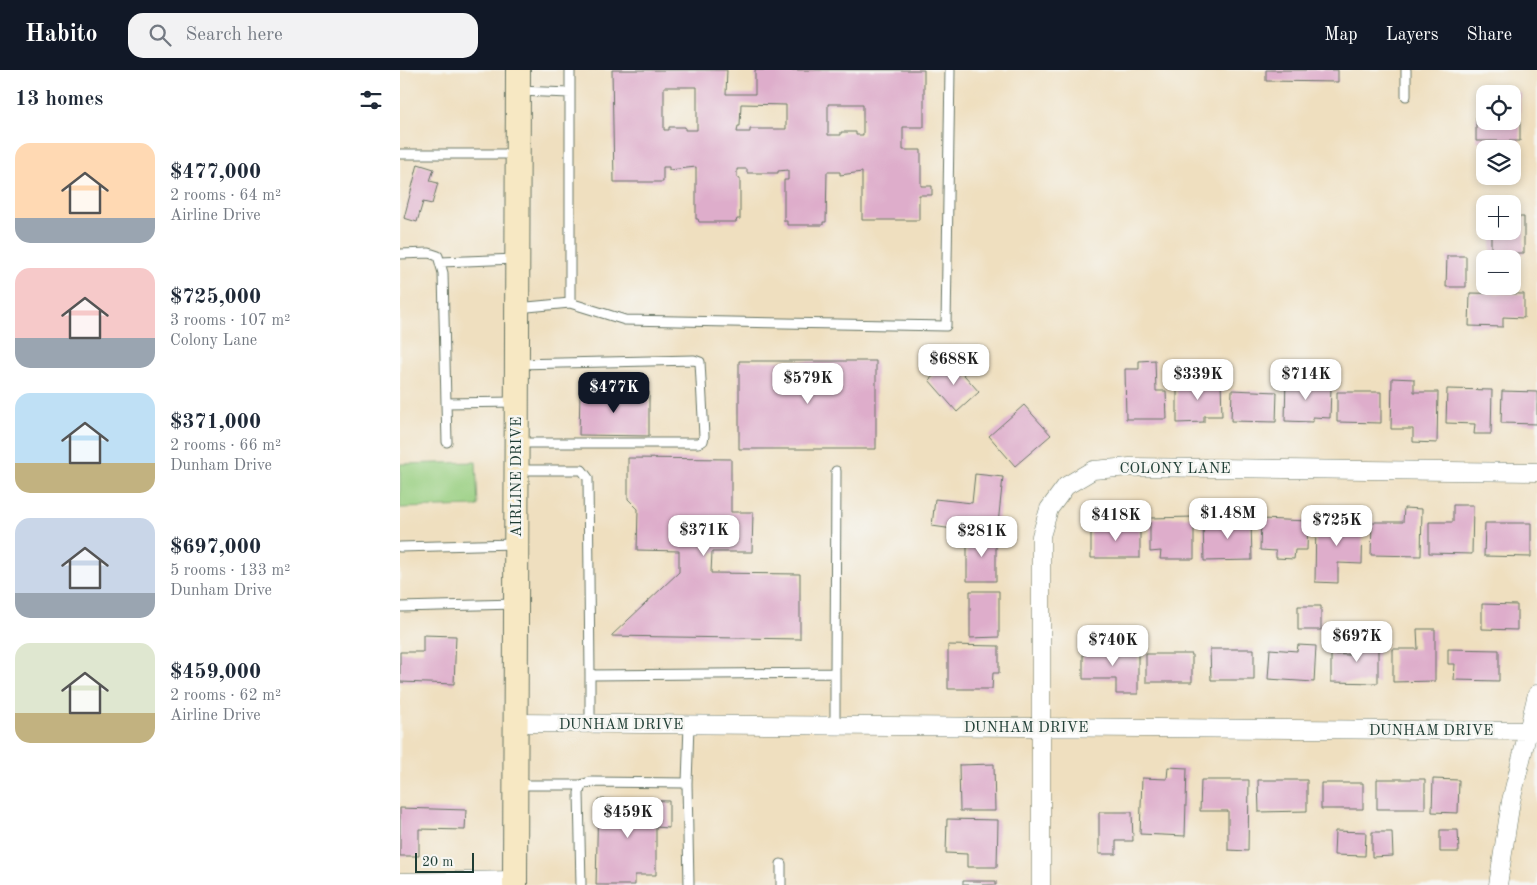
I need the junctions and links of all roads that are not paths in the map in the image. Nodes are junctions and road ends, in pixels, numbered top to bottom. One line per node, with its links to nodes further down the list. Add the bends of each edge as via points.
1 (570, 70): 5 (lane)
2 (950, 70): 12 (lane, via 946,326 625,320)
3 (1406, 70): 6 (lane)
4 (518, 80): 5 (lane); 8 (main road, AIRLINE DRIVE)
5 (570, 92): 12 (lane)
6 (1406, 96)
7 (400, 154): 8 (lane)
8 (518, 154): 10 (main road, AIRLINE DRIVE)
9 (400, 254): 11 (lane, via 429,253 438,256)
10 (517, 260): 11 (lane); 13 (main road, AIRLINE DRIVE)
11 (441, 262): 16 (lane)
12 (570, 303): 13 (lane)
13 (517, 308): 14 (main road, AIRLINE DRIVE)
14 (517, 364): 15 (main road, AIRLINE DRIVE); 18 (lane, via 700,362 704,436 698,443)
15 (517, 402): 16 (lane); 18 (main road, AIRLINE DRIVE)
16 (446, 403): 17 (lane)
17 (447, 442)
18 (517, 443): 19 (main road, AIRLINE DRIVE)
19 (516, 470): 22 (main road, AIRLINE DRIVE); 27 (lane, via 582,470 588,478)
20 (836, 471): 26 (lane)
21 (1537, 472): 33 (street, COLONY LANE, via 1130,467 1093,470 1066,486 1049,509 1041,536)
22 (516, 544): 23 (lane); 24 (main road, AIRLINE DRIVE)
23 (400, 547)
24 (516, 604): 25 (lane); 29 (main road, AIRLINE DRIVE)
25 (400, 607)
26 (835, 674): 27 (lane); 32 (lane)
27 (590, 676): 30 (lane)
28 (1537, 694): 34 (street)
29 (515, 723): 30 (street, DUNHAM DRIVE); 36 (main road, AIRLINE DRIVE)
30 (590, 724): 31 (street, DUNHAM DRIVE)
31 (689, 725): 32 (street, DUNHAM DRIVE); 35 (lane)
32 (835, 726): 33 (street, DUNHAM DRIVE)
33 (1042, 727): 34 (street, DUNHAM DRIVE); 45 (street, COLONY LANE)
34 (1533, 731): 46 (street, via 1511,801)
35 (687, 784): 37 (lane, via 590,782); 43 (lane)
36 (515, 785): 37 (lane); 40 (main road, AIRLINE DRIVE)
37 (581, 785): 42 (lane)
38 (781, 864): 44 (lane)
39 (400, 882): 41 (street)
40 (515, 882): 41 (street)
41 (449, 883)
42 (581, 885)
43 (689, 885)
44 (781, 885)
45 (1040, 885)
46 (1498, 885)

